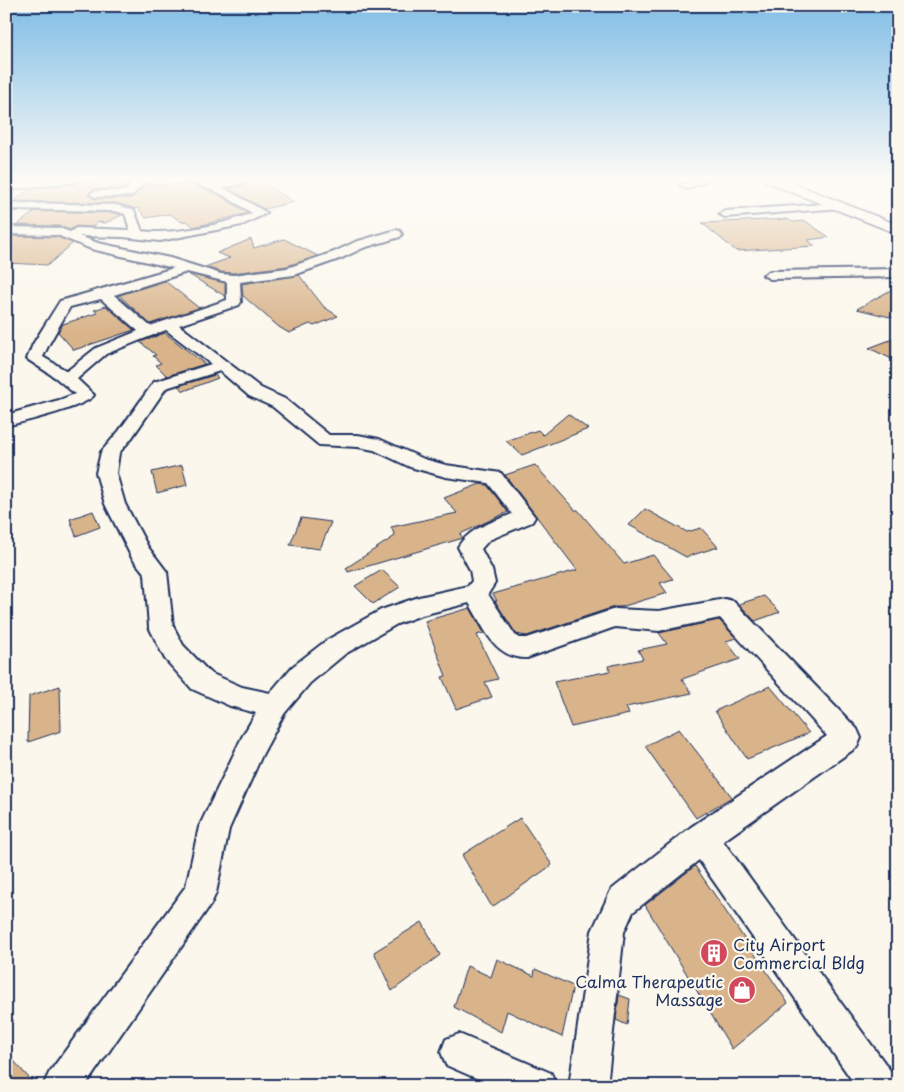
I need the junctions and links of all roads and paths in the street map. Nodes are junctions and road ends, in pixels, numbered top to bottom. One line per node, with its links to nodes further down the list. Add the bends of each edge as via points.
1 (6, 230): 4 (street)
2 (135, 230): 6 (street)
3 (207, 230): 7 (street)
4 (59, 232): 6 (street); 8 (street, via 95,246)
5 (396, 234): 12 (street, via 289,272)
6 (137, 235): 7 (street)
7 (160, 237): 8 (street, via 156,243)
8 (166, 261): 9 (street)
9 (184, 267): 12 (street); 13 (street)
10 (898, 273): 11 (street)
11 (770, 275)
12 (233, 279): 14 (street, via 234,302)
13 (104, 294): 15 (street); 17 (street, via 65,304 34,358)
14 (168, 324): 15 (street); 16 (street)
15 (148, 332): 17 (street, via 101,350)
16 (223, 365): 19 (street, via 255,392 279,403 326,441 379,445 424,465 494,478 525,517 482,535 469,547 484,584); 20 (street, via 160,385 110,452 106,472 115,504 140,552 156,572 161,627 174,652 201,681 239,698)
17 (66, 378): 18 (street, via 86,395)
18 (6, 421)
19 (475, 593): 20 (street, via 419,606 389,617 336,647 301,675); 21 (street, via 506,642 518,648 527,648 615,618 659,621 725,608 847,738)
20 (275, 706): 23 (street, via 252,746 214,827 200,893)
21 (702, 838): 25 (street, via 622,901 608,931); 26 (street)
22 (459, 1052): 24 (street)
23 (62, 1086)
24 (538, 1086)
25 (588, 1086)
26 (879, 1086)

